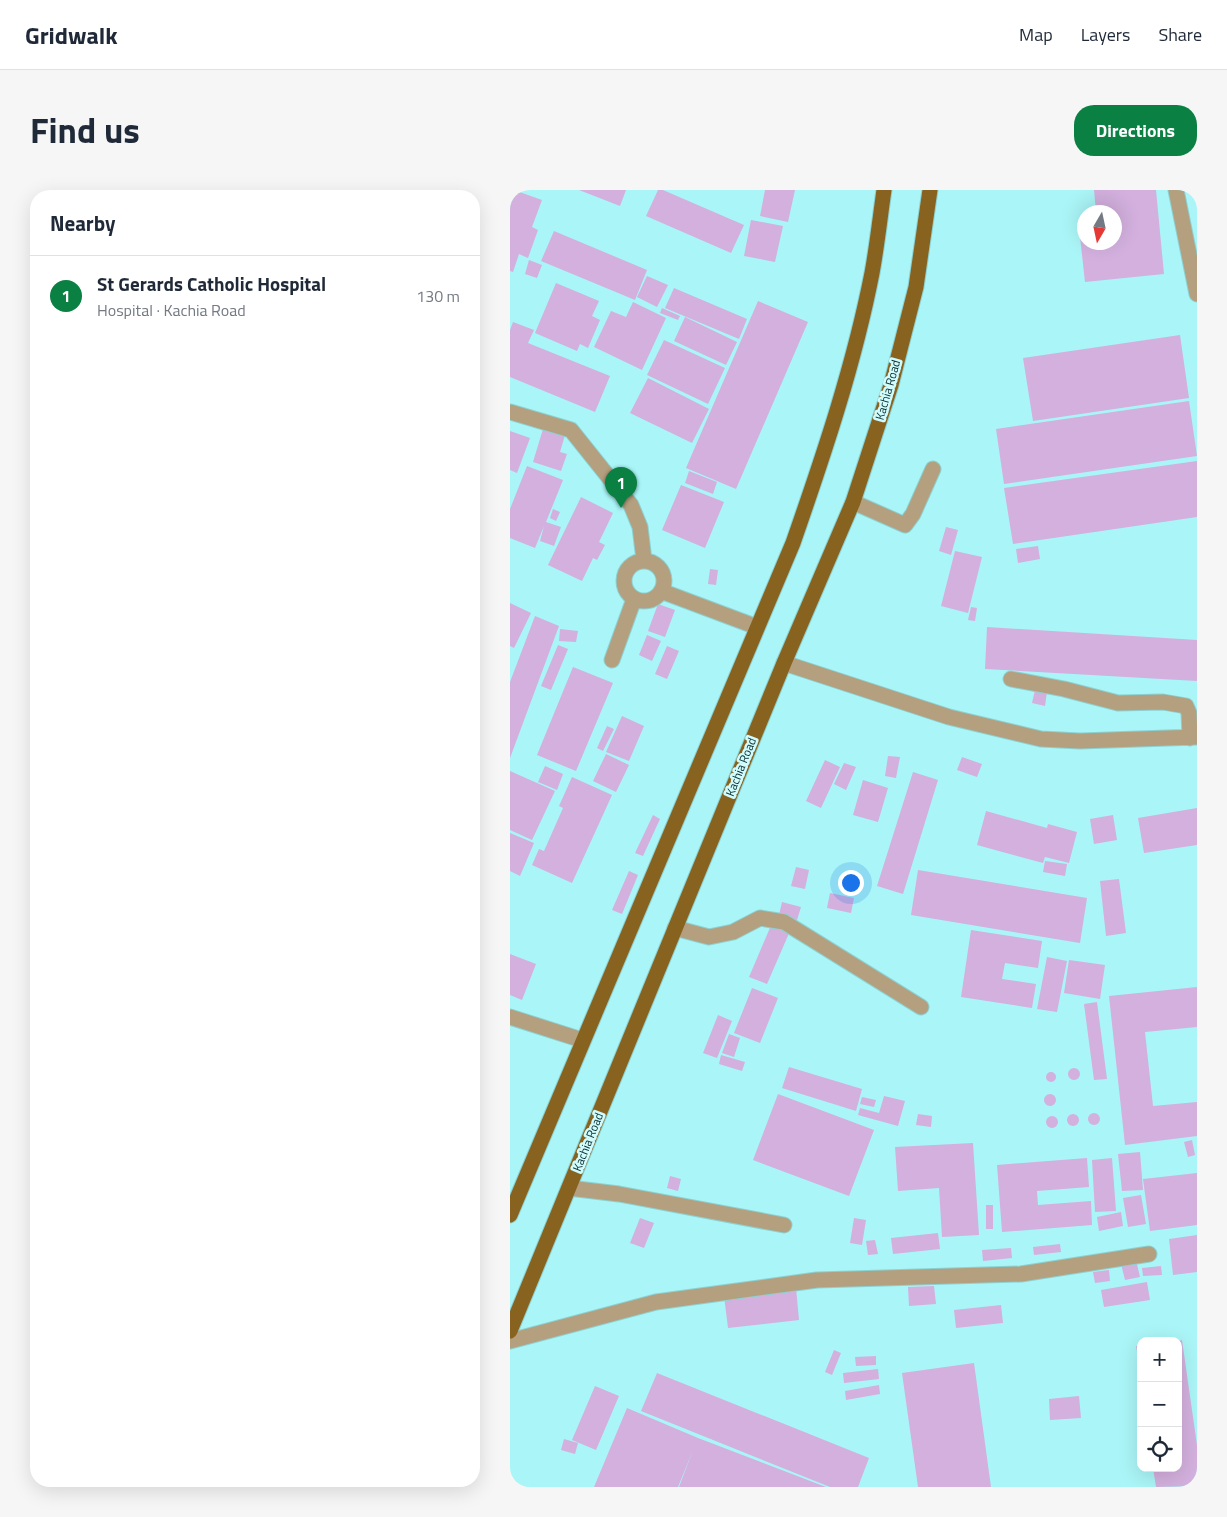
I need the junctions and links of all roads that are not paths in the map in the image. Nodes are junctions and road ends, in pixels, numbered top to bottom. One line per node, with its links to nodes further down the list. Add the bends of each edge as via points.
1 (884, 190): 11 (main road, via 872,273 849,370 824,455)
2 (930, 190): 7 (main road, Kachia Road, via 916,287 891,385)
3 (1176, 190): 4 (street)
4 (1197, 294)
5 (510, 412): 8 (street, via 571,430 630,505 640,527)
6 (933, 469): 7 (street, via 905,525)
7 (853, 502): 13 (main road, Kachia Road)
8 (644, 560): 9 (street, via 657,565 664,577); 10 (street, via 631,564 623,576 625,589)
9 (661, 591): 10 (street, via 644,601); 11 (street)
10 (634, 599): 12 (street)
11 (758, 627): 19 (main road)
12 (612, 660)
13 (784, 664): 15 (street, via 949,718 1041,739); 16 (main road, Kachia Road)
14 (1011, 678): 15 (street, via 1118,703 1163,702 1186,706)
15 (1194, 738)
16 (676, 928): 17 (street, via 709,937 733,932 760,918 784,922); 20 (main road, Kachia Road)
17 (921, 1007)
18 (510, 1017): 19 (street)
19 (582, 1040): 21 (main road)
20 (569, 1188): 22 (street, via 619,1194); 24 (main road, Kachia Road)
21 (510, 1214)
22 (784, 1225)
23 (1149, 1254): 25 (street, via 1021,1274 817,1280 656,1302)
24 (510, 1331)
25 (510, 1341)

